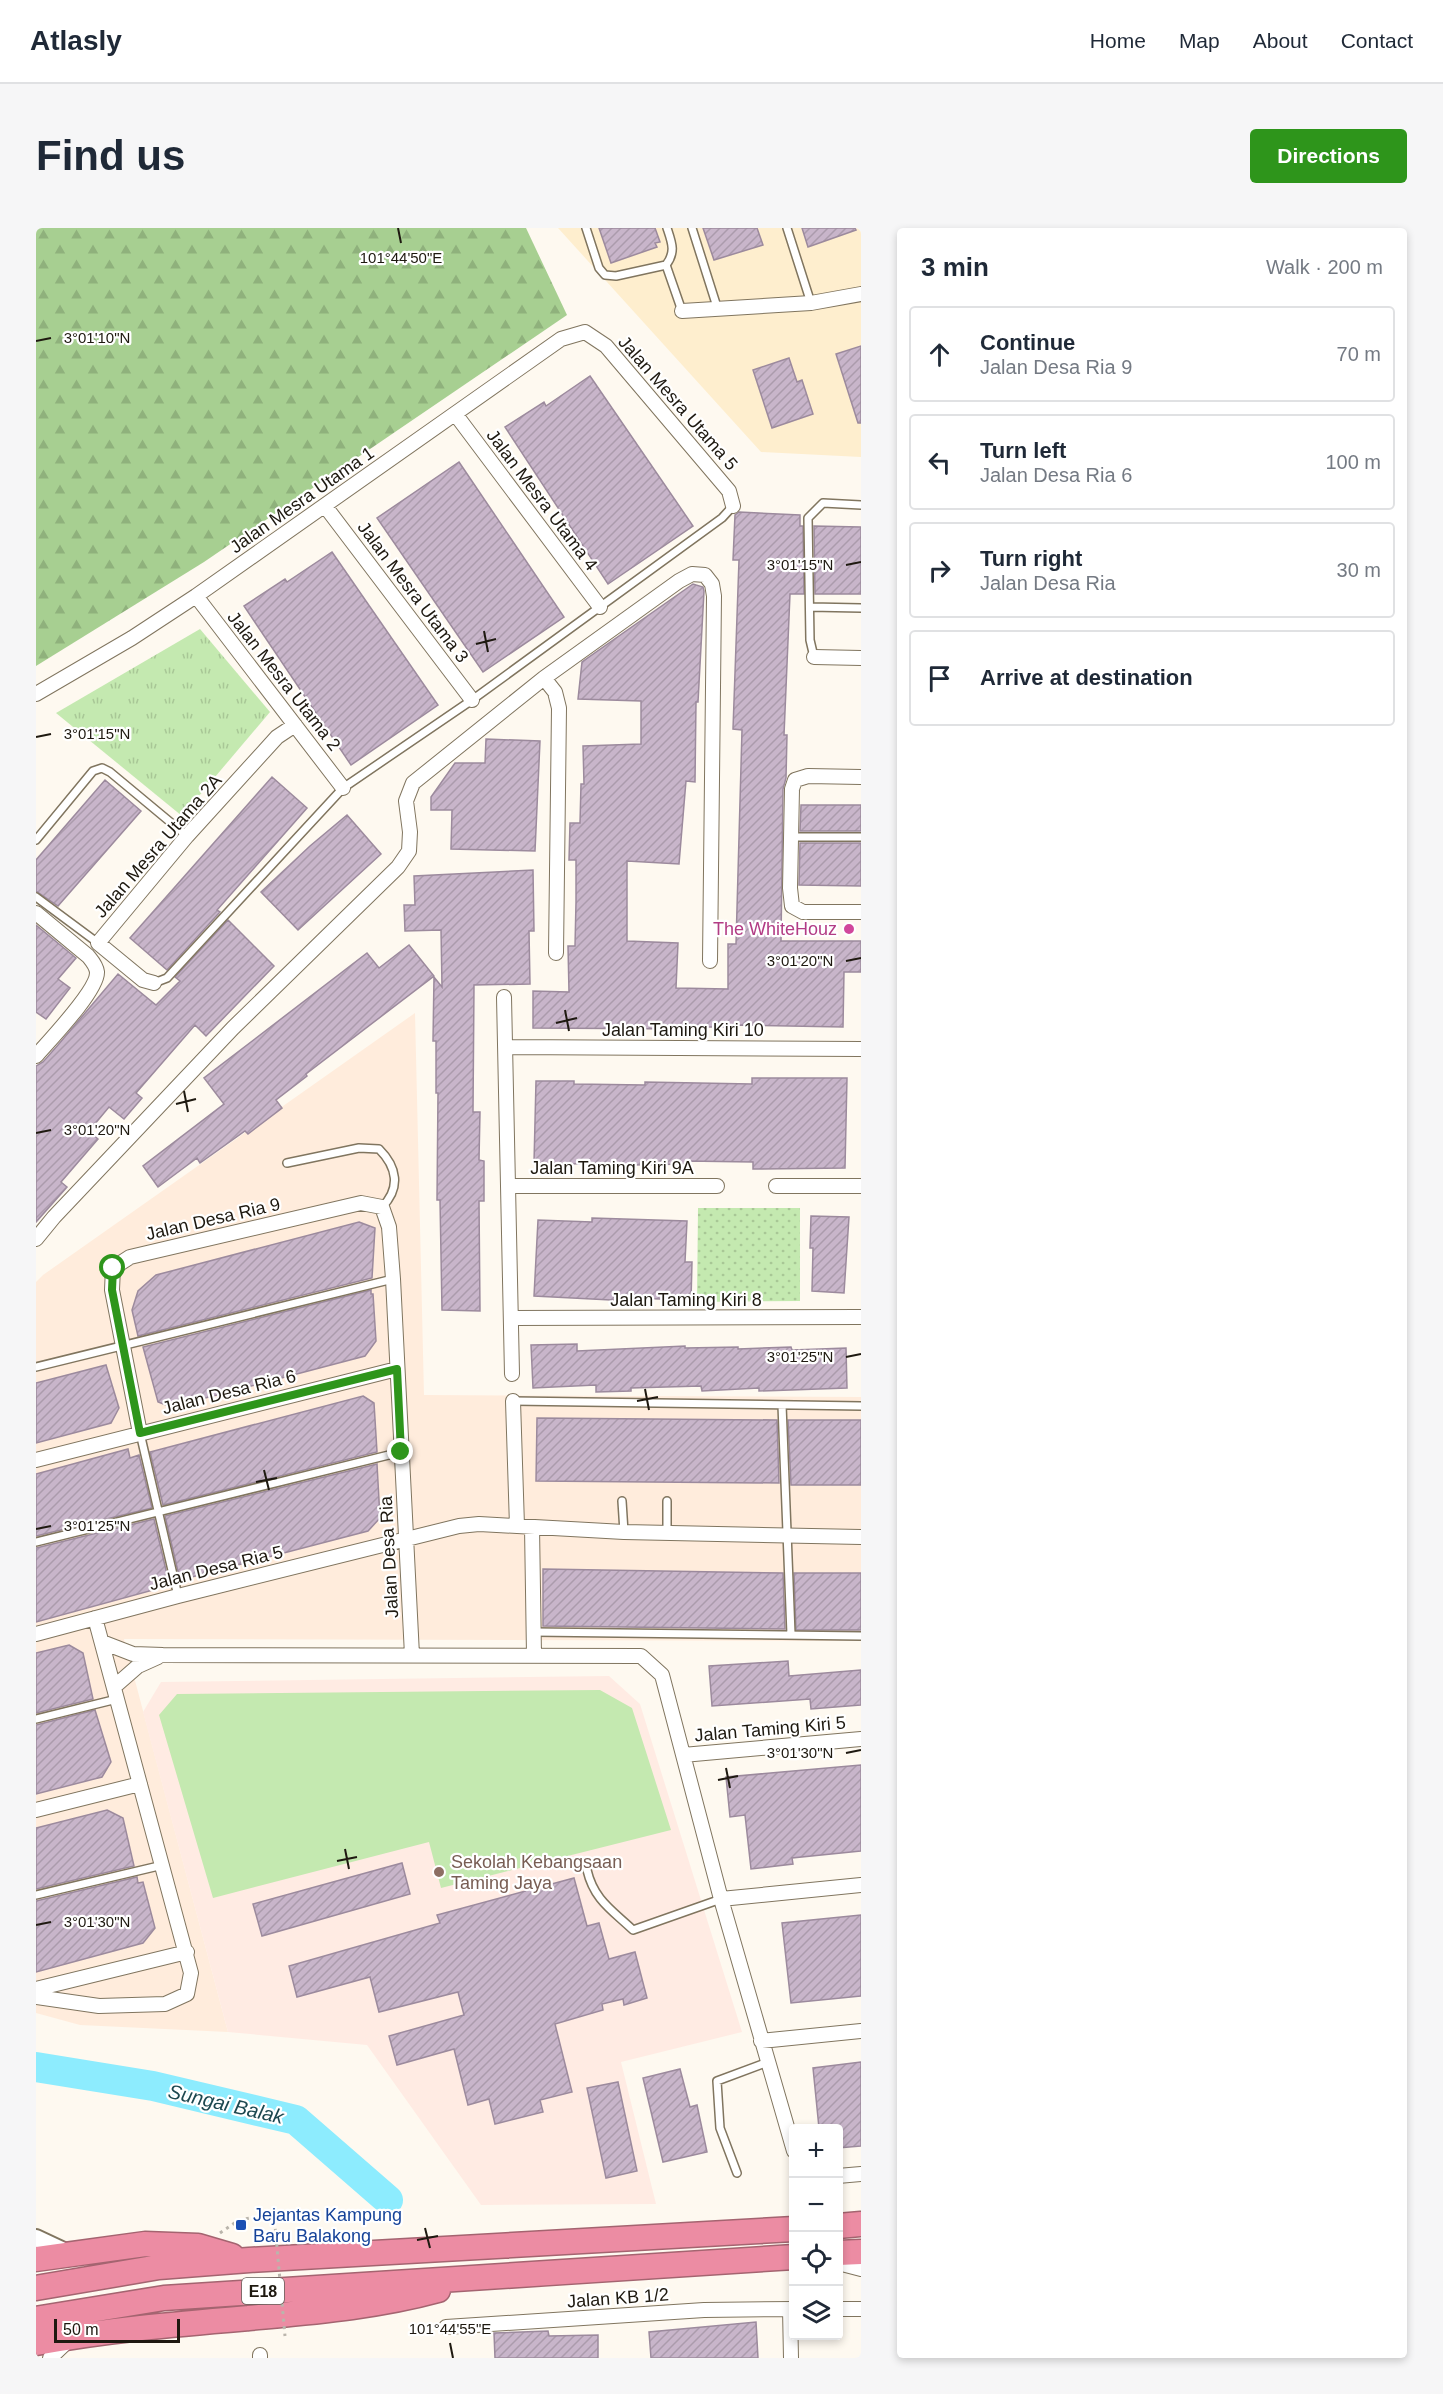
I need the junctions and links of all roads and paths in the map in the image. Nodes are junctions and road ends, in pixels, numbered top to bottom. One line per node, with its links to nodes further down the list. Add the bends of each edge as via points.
1 (586, 228): 5 (lane, via 605,275)
2 (667, 228): 5 (lane, via 673,248)
3 (692, 228): 8 (lane)
4 (787, 228): 7 (lane)
5 (666, 265): 9 (lane)
6 (861, 294): 7 (street)
7 (811, 303): 8 (street)
8 (718, 310): 9 (street)
9 (682, 311)
10 (585, 333): 11 (street, Jalan Mesra Utama 1, via 561,339); 14 (street, Jalan Mesra Utama 5, via 606,345 729,491)
11 (456, 415): 13 (street, Jalan Mesra Utama 1); 16 (street, Jalan Mesra Utama 4)
12 (861, 505): 17 (lane, via 823,503 808,518)
13 (325, 506): 15 (street, Jalan Mesra Utama 1); 23 (street, Jalan Mesra Utama 3)
14 (732, 506): 16 (lane, via 722,518)
15 (196, 596): 22 (street, Jalan Mesra Utama 1); 24 (street, Jalan Mesra Utama 2)
16 (600, 607): 23 (lane)
17 (810, 608): 18 (lane); 19 (lane)
18 (861, 608)
19 (814, 657): 20 (street)
20 (861, 658)
21 (544, 678): 35 (street, via 555,692 559,708); 36 (street, via 679,581 692,574 705,575 712,584); 48 (street, via 414,783 406,801 409,851 398,867 233,1028)
22 (36, 694)
23 (472, 700): 26 (lane)
24 (295, 724): 26 (street, Jalan Mesra Utama 2); 27 (street, Jalan Mesra Utama 2A, via 277,738)
25 (861, 777): 28 (street, via 808,776 795,780)
26 (343, 788): 37 (lane, via 167,978)
27 (187, 836): 30 (lane, via 102,768 93,771); 34 (street, Jalan Mesra Utama 2A)
28 (791, 837): 29 (lane); 33 (street, via 792,906 803,912)
29 (861, 837)
30 (36, 840)
31 (36, 897): 34 (lane)
32 (36, 912): 41 (street, via 94,964 97,973 91,991)
33 (861, 912)
34 (98, 943): 37 (street, Jalan Mesra Utama 2A, via 143,980)
35 (556, 953)
36 (710, 962)
37 (154, 984)
38 (504, 997): 39 (street)
39 (505, 1047): 40 (street, Jalan Taming Kiri 10); 43 (street)
40 (861, 1049)
41 (36, 1056)
42 (287, 1163): 47 (lane, via 359,1148 379,1149 390,1160 394,1175 390,1199)
43 (508, 1186): 44 (street, Jalan Taming Kiri 9A); 51 (street)
44 (717, 1186)
45 (776, 1186): 46 (street)
46 (861, 1186)
47 (382, 1207): 49 (street, Jalan Desa Ria, via 389,1227); 52 (street, Jalan Desa Ria 9, via 362,1203 130,1257 113,1268 112,1290)
48 (36, 1239)
49 (393, 1279): 52 (lane); 54 (street, Jalan Desa Ria)
50 (861, 1317): 51 (street, Jalan Taming Kiri 8)
51 (511, 1318): 55 (street)
52 (123, 1345): 53 (lane); 59 (street, Jalan Desa Ria 9)
53 (36, 1367)
54 (397, 1369): 59 (street, Jalan Desa Ria 6); 60 (street, Jalan Desa Ria)
55 (512, 1374)
56 (513, 1401): 57 (lane); 65 (street)
57 (782, 1405): 58 (lane); 69 (lane)
58 (861, 1406)
59 (140, 1433): 61 (street, Jalan Desa Ria 6); 64 (lane)
60 (401, 1452): 64 (lane); 71 (street, Jalan Desa Ria)
61 (36, 1460)
62 (622, 1501): 67 (lane)
63 (667, 1501): 68 (lane)
64 (159, 1512): 72 (lane); 73 (lane)
65 (517, 1526): 66 (street, Jalan Desa Ria 5); 71 (street, Jalan Desa Ria 5, via 459,1526)
66 (532, 1527): 67 (street, Jalan Desa Ria 5); 75 (street)
67 (624, 1532): 68 (street, Jalan Desa Ria 5)
68 (667, 1533): 69 (street, Jalan Desa Ria 5)
69 (788, 1535): 70 (street, Jalan Desa Ria 5); 77 (lane)
70 (861, 1536)
71 (406, 1539): 73 (street, Jalan Desa Ria 5); 81 (street, Jalan Desa Ria)
72 (36, 1542)
73 (178, 1596): 74 (street, Jalan Desa Ria 5)
74 (95, 1618): 76 (street, Jalan Desa Ria 5); 79 (street)
75 (534, 1632): 77 (lane); 82 (street)
76 (36, 1634)
77 (791, 1634): 78 (lane)
78 (861, 1635)
79 (102, 1642): 80 (street, via 133,1654); 83 (street)
80 (163, 1655): 81 (street); 83 (street, via 138,1665)
81 (412, 1655): 82 (street)
82 (534, 1655): 86 (street, via 641,1656 662,1675)
83 (116, 1693): 84 (lane); 87 (street)
84 (36, 1719)
85 (861, 1738): 86 (street, Jalan Taming Kiri 5)
86 (683, 1755): 93 (street)
87 (140, 1784): 88 (street); 89 (street)
88 (36, 1810)
89 (163, 1865): 92 (lane); 94 (street)
90 (587, 1870): 93 (lane, via 591,1886 607,1908 633,1930)
91 (861, 1886): 93 (street)
92 (36, 1896)
93 (721, 1899): 98 (street)
94 (187, 1952): 95 (street); 96 (street, via 191,1973 187,1994 165,2004 99,2006)
95 (36, 1989)
96 (36, 1997)
97 (861, 2031): 98 (street)
98 (761, 2041): 99 (street)
99 (768, 2062): 100 (street); 101 (lane, via 717,2081 720,2128)
100 (789, 2134)
101 (737, 2173)
102 (861, 2174): 103 (street)
103 (843, 2176)
104 (861, 2224): 105 (highway)
105 (843, 2226)
106 (789, 2229): 114 (highway, E18)
107 (36, 2238): 111 (street)
108 (198, 2246): 111 (highway, via 145,2244); 114 (highway); 125 (path, bridge, via 238,2220 274,2214)
109 (861, 2252): 110 (highway)
110 (843, 2253)
111 (69, 2254): 113 (highway)
112 (789, 2257): 117 (highway, E18)
113 (36, 2259)
114 (249, 2260): 118 (highway, E18, via 159,2267)
115 (843, 2264): 116 (street)
116 (861, 2269)
117 (492, 2275): 122 (highway, E18, via 164,2298); 124 (highway, via 398,2301)
118 (36, 2288)
119 (789, 2309): 123 (street, Jalan KB 1/2, via 704,2310)
120 (843, 2309): 121 (street)
121 (861, 2309)
122 (36, 2319)
123 (446, 2327)
124 (72, 2336): 127 (highway); 128 (street)
125 (285, 2336)
126 (791, 2340): 129 (street)
127 (36, 2343)
128 (50, 2358)
129 (791, 2358)

